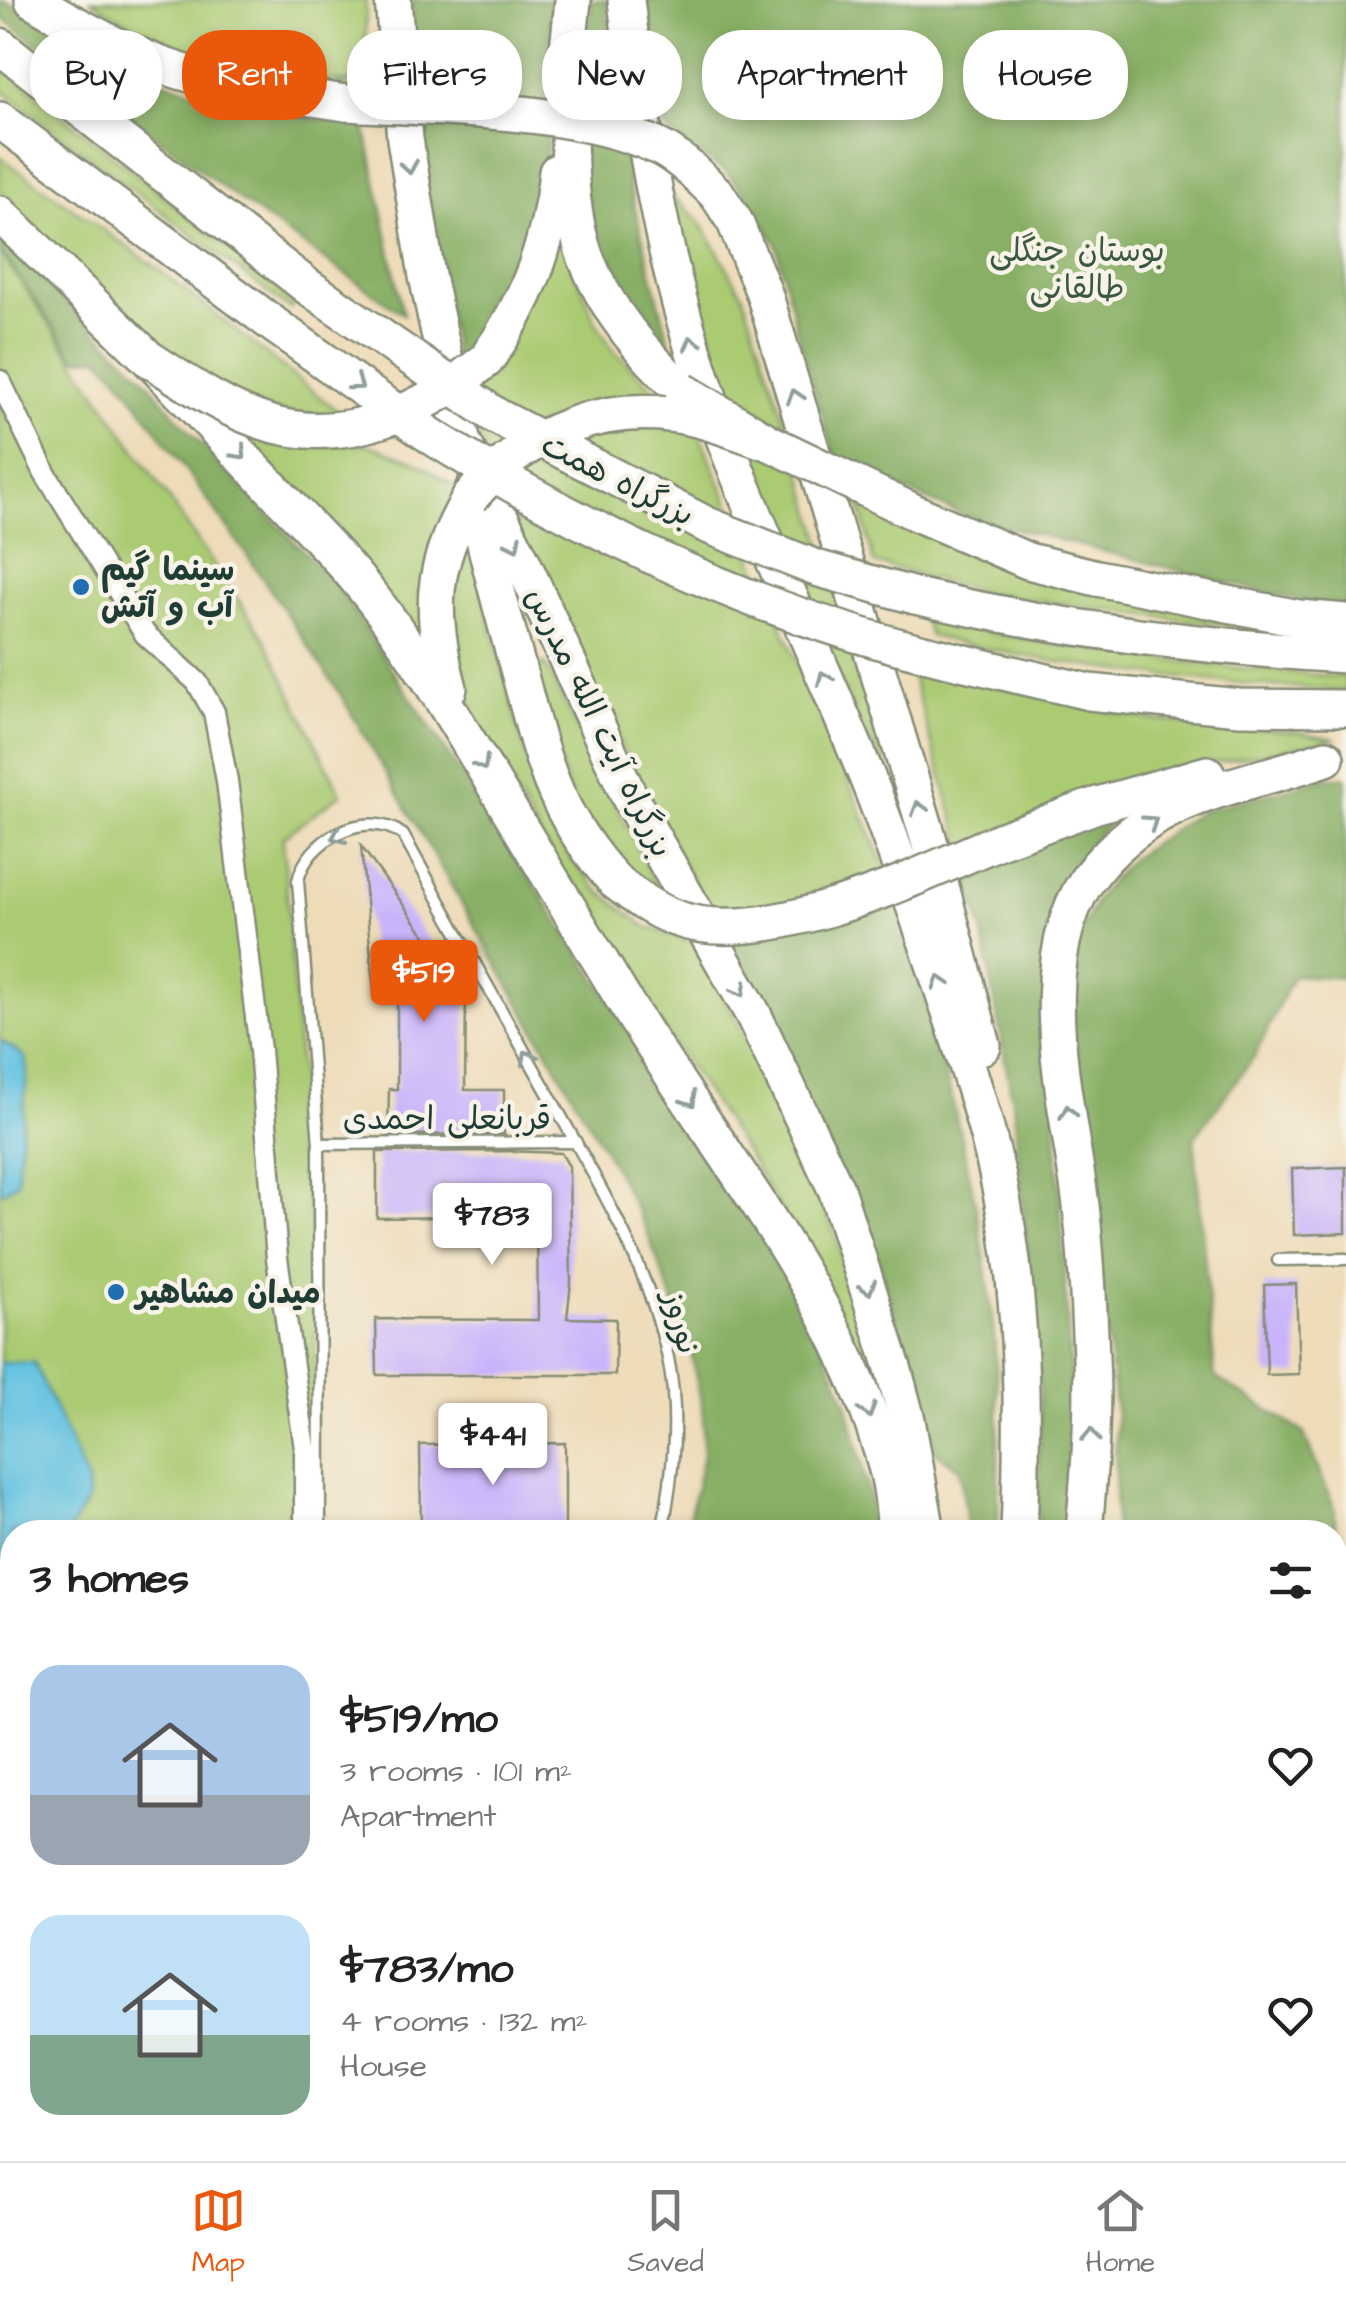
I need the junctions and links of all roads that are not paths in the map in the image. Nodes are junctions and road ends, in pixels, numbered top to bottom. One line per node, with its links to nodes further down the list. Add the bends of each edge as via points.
1 (34, 0): 22 (highway, one-way to 1, bridge, via 989,1071 928,838 764,293 717,194 679,159 620,133 574,122 268,91 168,67)
2 (393, 0): 13 (highway, بزرگراه آیت الله مدرس, one-way to 13, via 414,198)
3 (573, 0): 5 (highway)
4 (626, 0): 22 (highway, one-way to 4, via 972,1079 878,808 701,373 664,244)
5 (570, 30)
6 (0, 46): 16 (highway, بزرگراه همت, bridge, via 307,286 496,416 707,525 816,568 1008,617 1180,643)
7 (0, 120): 17 (highway, بزرگراه همت, one-way to 17, bridge, via 437,439 584,521 705,578 867,638 1088,692 1240,708)
8 (562, 120): 11 (highway, bridge, via 545,246 525,298 486,360 430,400 381,422 324,430 269,424)
9 (571, 120): 14 (highway, bridge, via 574,205 587,262 629,336 682,391)
10 (0, 214): 11 (highway)
11 (148, 358): 18 (highway, one-way to 18, via 365,586)
12 (0, 380): 25 (street, via 45,473 145,634 196,682 214,712 306,1448)
13 (462, 440): 19 (highway, bridge, via 537,748 566,815 616,882 677,919 770,922 834,907 1094,806 1198,776); 29 (highway, بزرگراه آیت الله مدرس, one-way to 29, via 630,798 754,1014 836,1189 894,1370)
14 (770, 443): 15 (highway, bridge, via 1028,561); 18 (highway, bridge, via 698,420 639,411 573,423 518,452 470,498 444,547 436,580 437,645)
15 (1346, 622)
16 (1346, 655)
17 (1346, 708)
18 (459, 727): 28 (highway, one-way to 28, via 826,1318 878,1438)
19 (1336, 757): 31 (highway, one-way to 19, via 1092,1359 1057,1020 1062,942 1073,906 1116,847 1176,806)
20 (576, 1142): 21 (lane, قربانعلی احمدی); 21 (lane, نوروز, one-way to 21, via 403,835 378,824 319,844 298,882); 27 (lane, نوروز, via 614,1210 669,1360 674,1440)
21 (318, 1144): 26 (lane)
22 (998, 1176): 30 (highway, via 1019,1316)
23 (1346, 1259): 24 (lane)
24 (1278, 1260)
25 (306, 1520)
26 (320, 1520)
27 (664, 1520)
28 (894, 1520)
29 (925, 1520)
30 (1020, 1520)
31 (1085, 1520)

